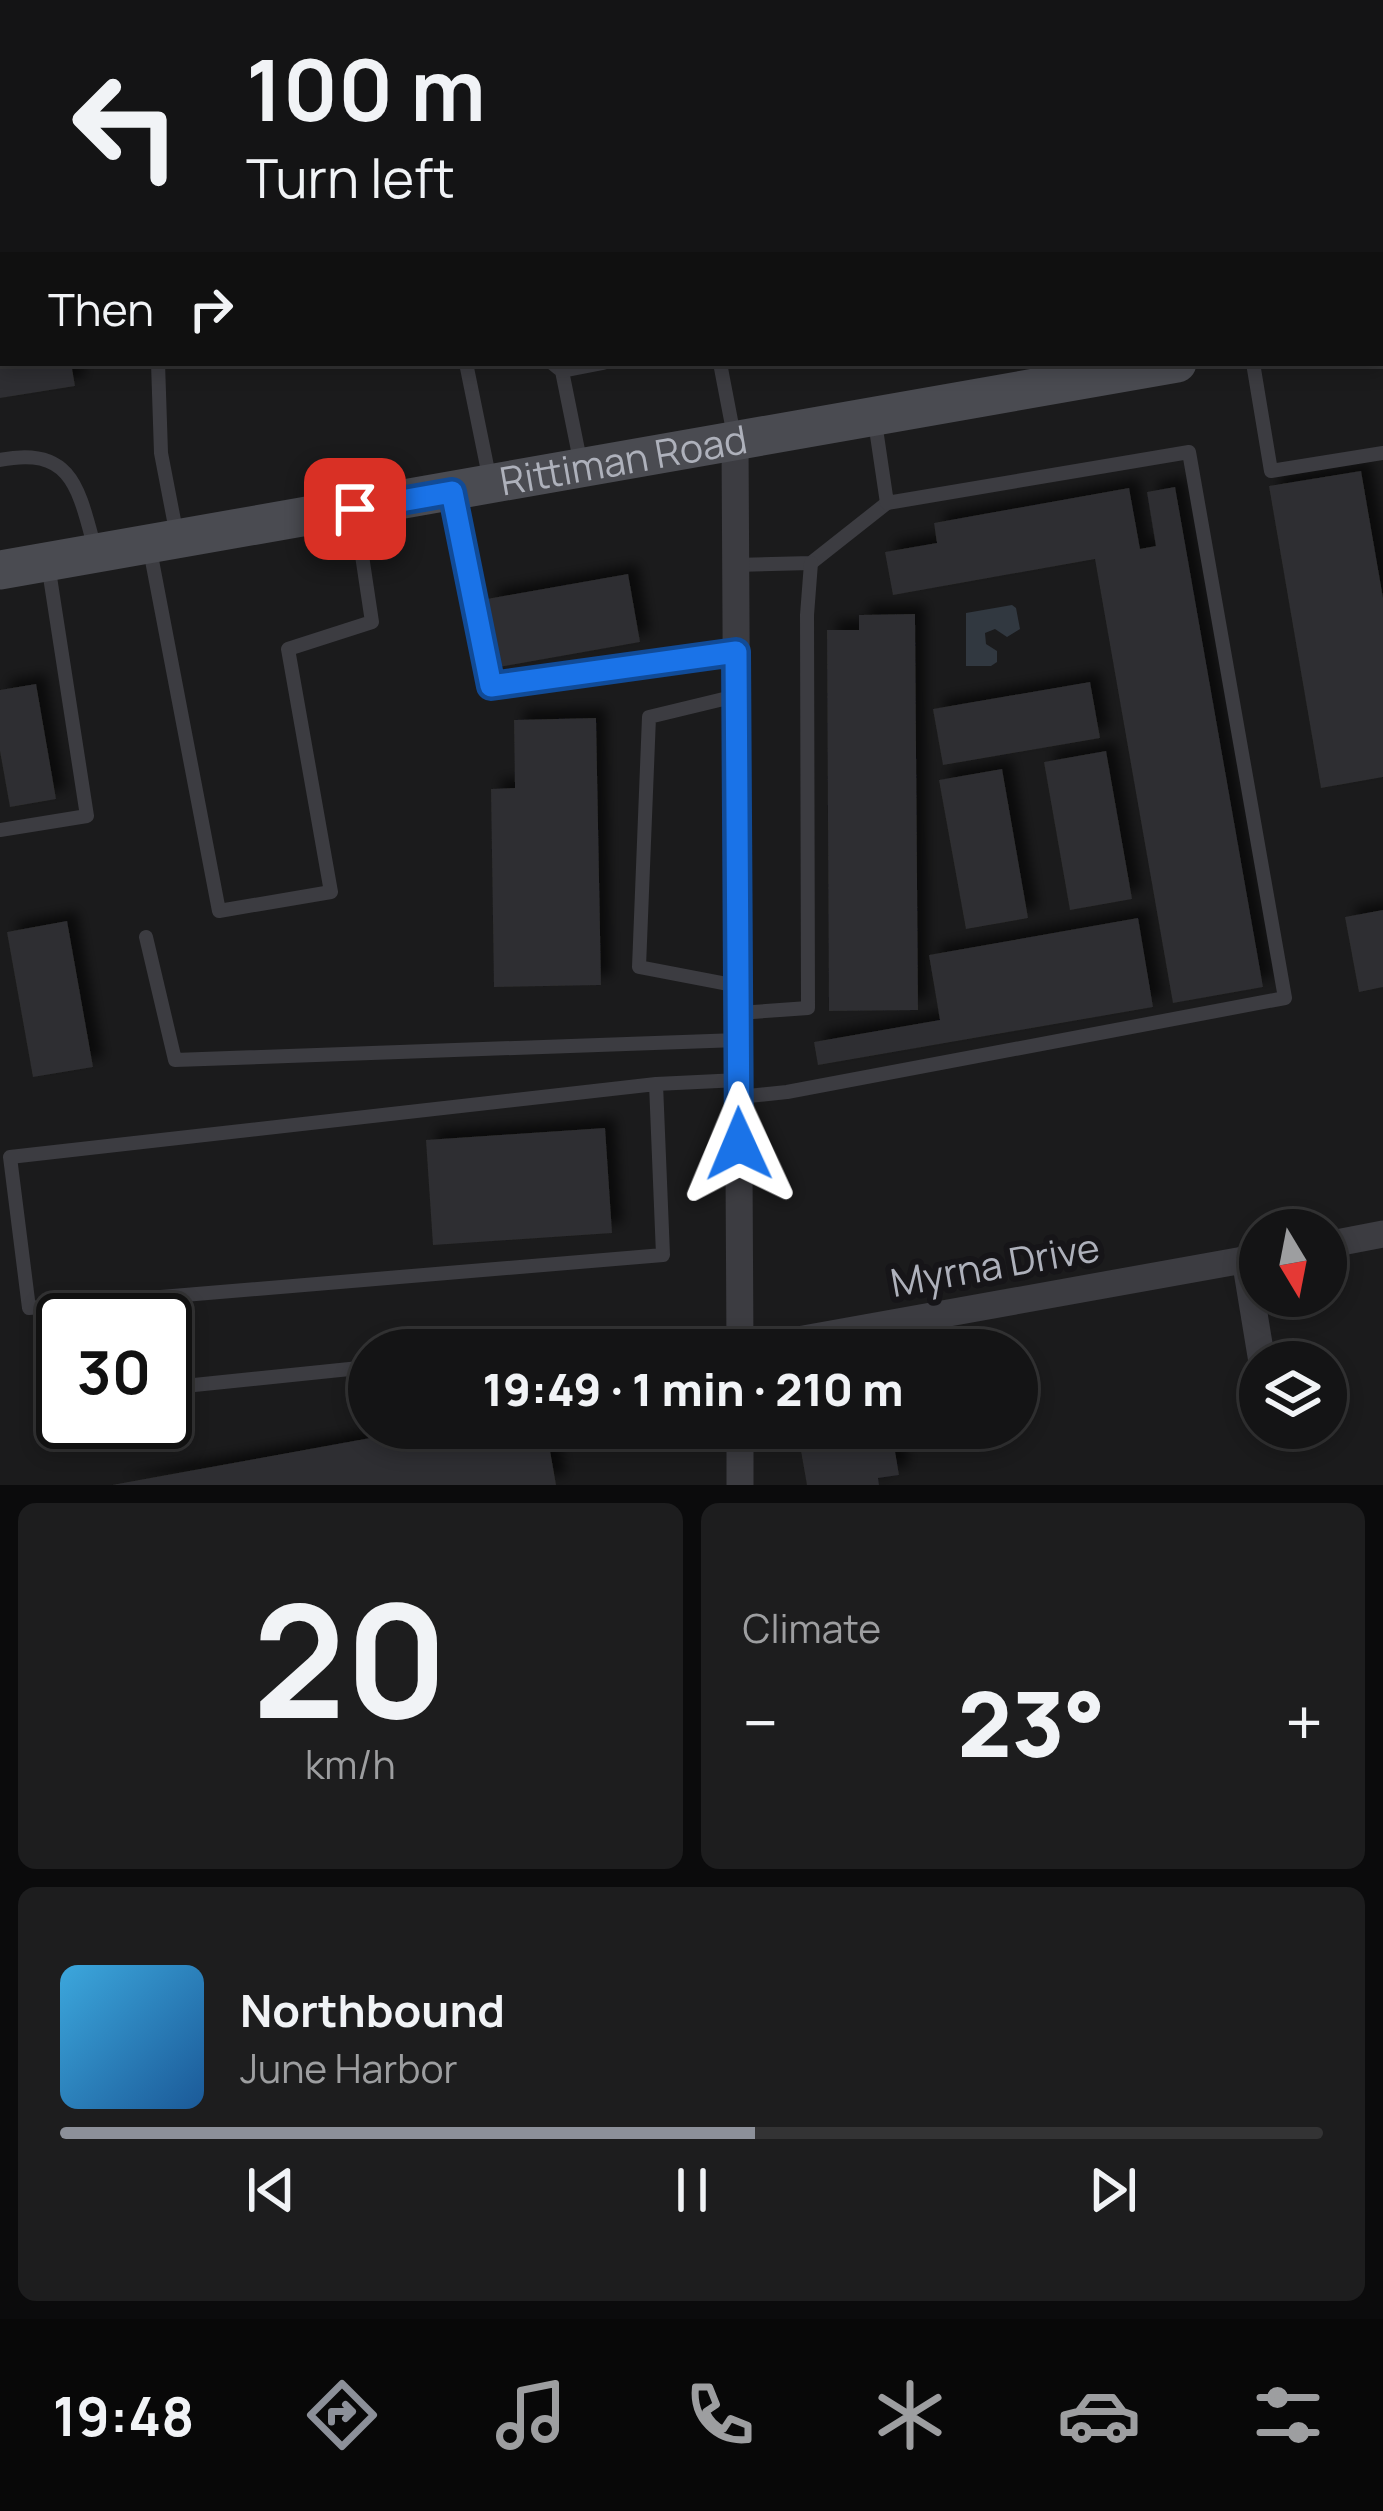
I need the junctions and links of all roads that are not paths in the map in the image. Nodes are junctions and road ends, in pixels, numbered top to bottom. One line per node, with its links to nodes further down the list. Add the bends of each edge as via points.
1 (158, 366): 16 (lane)
2 (466, 366): 13 (lane)
3 (721, 366): 9 (lane)
4 (1138, 366): 7 (main road, Rittiman Road)
5 (1254, 366): 10 (lane, via 1271,471)
6 (557, 367): 12 (lane)
7 (1045, 374): 8 (main road, Rittiman Road)
8 (874, 417): 9 (main road, Rittiman Road); 14 (lane)
9 (735, 442): 12 (main road, Rittiman Road); 20 (street)
10 (1383, 453)
11 (0, 460): 17 (lane, via 53,460 77,485)
12 (582, 468): 13 (main road, Rittiman Road)
13 (471, 489): 15 (main road, Rittiman Road); 22 (lane, via 491,686)
14 (887, 503): 19 (lane); 28 (lane, via 1189,452 1285,998 787,1092)
15 (355, 509): 16 (main road, Rittiman Road); 16 (lane, via 372,622 288,649 331,892 264,904 219,911)
16 (163, 542): 17 (main road, Rittiman Road)
17 (97, 554): 18 (main road, Rittiman Road)
18 (48, 562): 21 (main road, Rittiman Road); 24 (lane, via 87,816)
19 (812, 563): 20 (lane); 26 (lane, via 808,1008)
20 (736, 565): 22 (street)
21 (0, 570)
22 (736, 652): 23 (street)
23 (736, 696): 26 (street); 26 (lane, via 649,718 639,967)
24 (0, 830)
25 (146, 937): 26 (lane, via 175,1060)
26 (738, 1013): 28 (street)
27 (656, 1084): 27 (lane, via 10,1156 29,1308 663,1256); 28 (lane)
28 (739, 1088): 32 (street)
29 (1383, 1234): 30 (street)
30 (1347, 1241)
31 (1239, 1260): 33 (street, Myrna Drive)
32 (741, 1329)
33 (835, 1329)
34 (348, 1369): 35 (lane)
35 (192, 1385)
36 (740, 1449): 37 (street)
37 (740, 1485)

